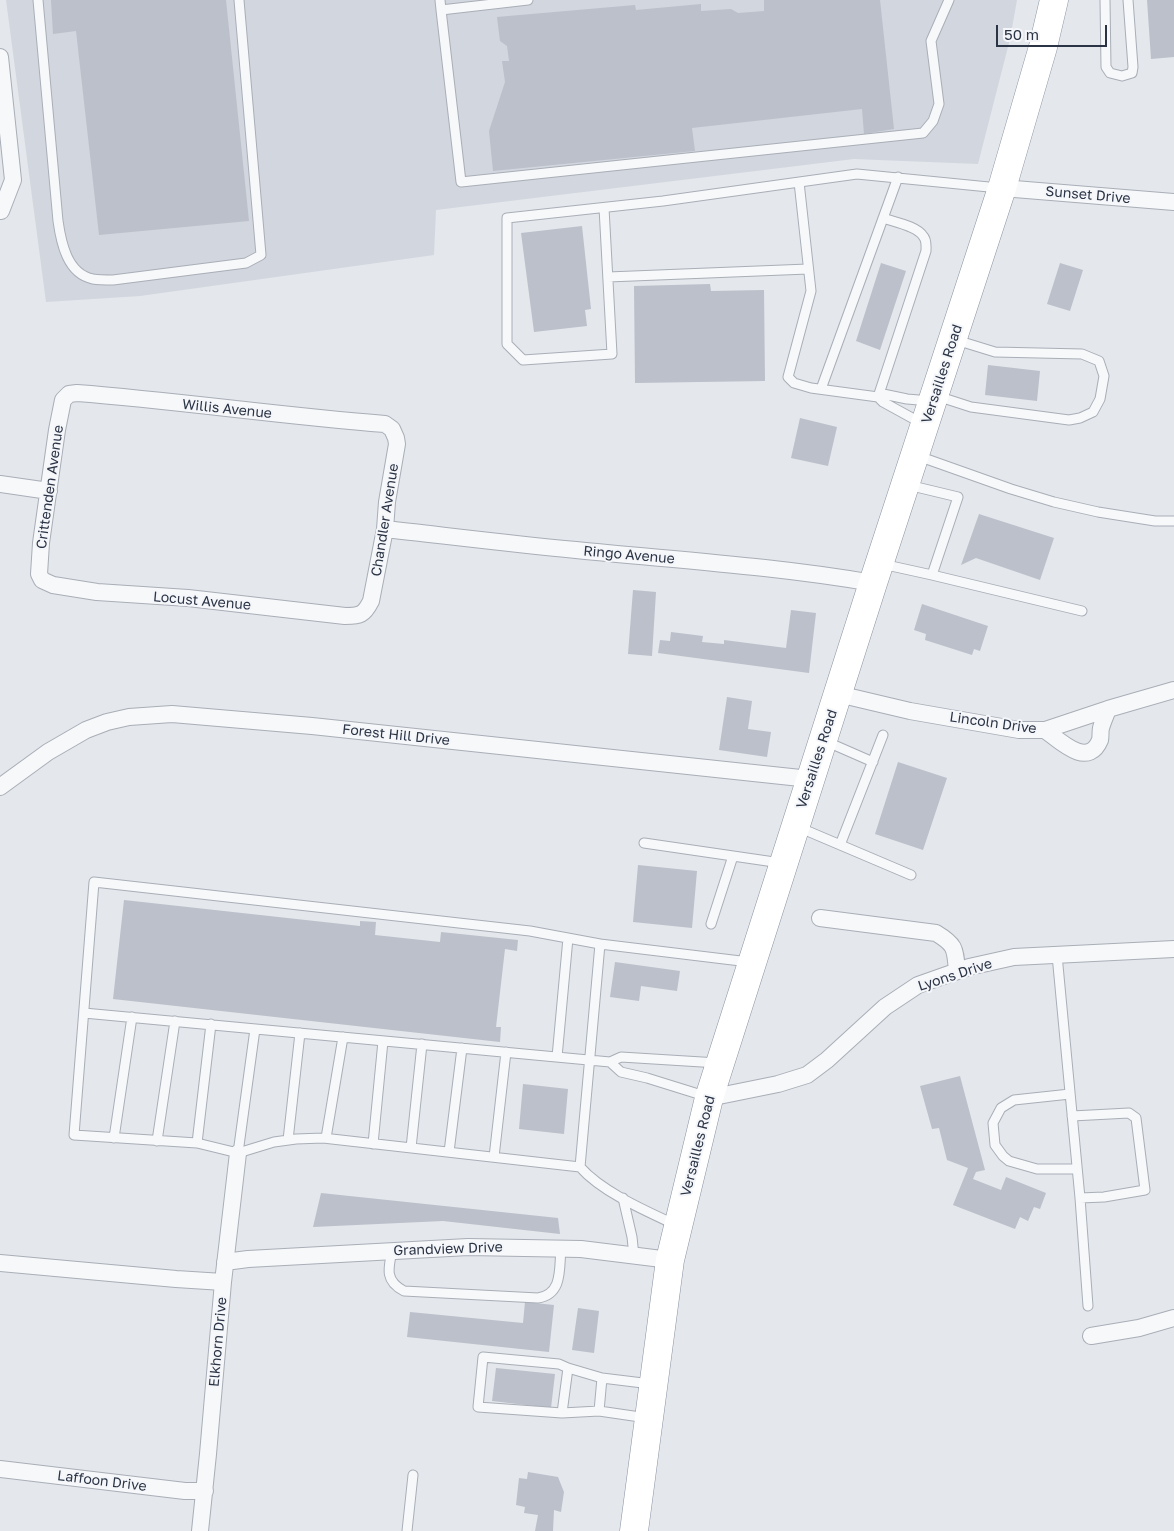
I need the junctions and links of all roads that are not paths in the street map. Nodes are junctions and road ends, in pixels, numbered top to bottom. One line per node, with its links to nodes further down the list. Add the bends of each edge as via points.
1 (38, 0): 2 (lane, via 62,243 77,272 91,279 113,280 246,263 262,255)
2 (239, 0)
3 (528, 0): 8 (lane)
4 (949, 0): 8 (lane, via 931,41 939,104 923,133 461,182)
5 (1054, 0): 13 (highway, Versailles Road)
6 (1105, 0): 7 (lane, via 1106,67 1110,74 1122,76 1132,73 1134,67)
7 (1128, 0)
8 (441, 5)
9 (0, 57): 10 (street)
10 (3, 124): 16 (street, via 12,180)
11 (898, 177): 12 (lane, via 857,174); 13 (lane); 17 (lane)
12 (798, 182): 15 (lane); 18 (lane)
13 (1002, 188): 14 (street, Sunset Drive); 20 (highway, Versailles Road)
14 (1174, 202)
15 (604, 208): 19 (lane); 19 (lane, via 507,218 507,344 523,360 612,354)
16 (1, 211)
17 (883, 218): 21 (lane); 23 (lane, via 917,230 924,236 926,251)
18 (808, 269): 19 (lane); 21 (lane, via 811,291 788,377 794,384)
19 (608, 277)
20 (953, 340): 24 (highway, Versailles Road); 24 (lane, via 996,352 1082,354 1099,361 1104,376 1100,399 1093,412 1069,420 971,407)
21 (816, 388): 23 (lane)
22 (66, 396): 25 (street, Willis Avenue, via 77,393 108,395); 29 (street, Crittenden Avenue, via 62,400 56,430)
23 (878, 397): 24 (lane, via 883,402); 24 (lane, via 883,394)
24 (931, 407): 26 (highway, Versailles Road)
25 (389, 426): 31 (street, Chandler Avenue, via 397,444)
26 (915, 455): 28 (highway, Versailles Road); 30 (lane, via 1054,502 1098,512)
27 (0, 484): 29 (street)
28 (906, 484): 32 (highway, Versailles Road); 33 (lane, via 958,497)
29 (49, 490): 34 (street, Crittenden Avenue, via 41,543 39,574)
30 (1174, 521)
31 (385, 529): 32 (street, Ringo Avenue, via 826,575); 36 (street, Chandler Avenue, via 372,601)
32 (876, 573): 33 (lane); 38 (highway, Versailles Road)
33 (932, 575): 35 (lane)
34 (42, 580): 36 (street, Locust Avenue, via 53,585 118,594 188,598 345,616)
35 (1082, 611)
36 (364, 614)
37 (1174, 690): 39 (street, Lincoln Drive)
38 (838, 694): 40 (street, Lincoln Drive, via 910,711 1019,730); 42 (highway, Versailles Road)
39 (1108, 709): 40 (street, Lincoln Drive); 40 (street, via 1100,738 1088,753 1077,752)
40 (1045, 730)
41 (883, 735): 43 (lane)
42 (823, 740): 43 (lane); 44 (highway, Versailles Road)
43 (873, 762): 48 (lane)
44 (810, 779): 45 (street, Forest Hill Drive, via 172,714 128,717 86,730 48,752); 46 (highway, Versailles Road)
45 (0, 787)
46 (795, 826): 48 (lane); 50 (highway, Versailles Road)
47 (644, 843): 49 (lane)
48 (840, 845): 51 (lane)
49 (733, 856): 50 (lane); 53 (lane)
50 (783, 863): 58 (highway, Versailles Road)
51 (911, 875)
52 (820, 918): 59 (street, via 936,933 949,940 955,951)
53 (712, 924)
54 (568, 938): 55 (lane); 60 (lane, via 94,882); 71 (lane)
55 (600, 944): 58 (lane); 72 (lane)
56 (1174, 949): 57 (street, Lyons Drive)
57 (1057, 955): 59 (street, Lyons Drive, via 1014,958); 75 (lane)
58 (752, 962): 74 (highway, Versailles Road)
59 (957, 971): 76 (street, Lyons Drive, via 918,984 884,1006 807,1076)
60 (84, 1013): 61 (lane); 78 (lane, via 74,1135)
61 (132, 1017): 62 (lane); 78 (lane)
62 (175, 1021): 63 (lane); 81 (lane)
63 (211, 1024): 64 (lane); 82 (lane)
64 (255, 1029): 65 (lane); 86 (lane)
65 (300, 1033): 66 (lane); 80 (lane)
66 (343, 1037): 67 (lane); 79 (lane)
67 (383, 1041): 68 (lane); 83 (lane)
68 (422, 1044): 69 (lane); 84 (lane)
69 (462, 1048): 70 (lane); 85 (lane)
70 (506, 1052): 71 (lane); 87 (lane)
71 (557, 1057): 72 (lane)
72 (590, 1060): 73 (lane); 88 (lane)
73 (610, 1062): 74 (lane, via 621,1056); 76 (lane, via 621,1072)
74 (720, 1063): 76 (highway, Versailles Road)
75 (1070, 1094): 77 (lane); 89 (lane, via 1014,1100 1001,1108 993,1124 994,1138 1009,1161 1037,1168)
76 (709, 1098): 92 (highway, Versailles Road)
77 (1072, 1116): 89 (lane); 91 (lane, via 1129,1113 1136,1118 1145,1190)
78 (114, 1138): 81 (lane)
79 (326, 1138): 80 (lane); 83 (lane)
80 (288, 1140): 86 (lane)
81 (157, 1141): 82 (lane)
82 (196, 1143): 86 (lane)
83 (373, 1144): 84 (lane)
84 (411, 1148): 85 (lane)
85 (449, 1152): 87 (lane)
86 (238, 1153): 97 (street, Elkhorn Drive)
87 (494, 1157): 88 (lane)
88 (580, 1167): 90 (lane, via 588,1176)
89 (1076, 1169): 91 (lane)
90 (623, 1198): 92 (lane); 95 (lane)
91 (1080, 1198): 100 (lane)
92 (679, 1226): 96 (highway, Versailles Road)
93 (561, 1248): 94 (street, Grandview Drive, via 468,1247); 94 (lane, via 556,1288 546,1297 538,1298 404,1291 396,1287 388,1269); 95 (street, Grandview Drive)
94 (392, 1251): 97 (street, Grandview Drive)
95 (634, 1256): 96 (street, Grandview Drive)
96 (670, 1260): 105 (highway, Versailles Road)
97 (225, 1262): 99 (street, Elkhorn Drive)
98 (0, 1263): 99 (street)
99 (223, 1282): 111 (street, Elkhorn Drive)
100 (1088, 1306)
101 (1174, 1318): 102 (street, via 1140,1328)
102 (1091, 1336)
103 (568, 1368): 104 (lane); 107 (lane); 107 (lane, via 558,1364 482,1357 478,1407)
104 (602, 1378): 105 (lane); 106 (lane)
105 (654, 1384): 108 (highway, Versailles Road)
106 (599, 1411): 107 (lane); 108 (lane)
107 (562, 1413)
108 (649, 1418): 114 (highway, Versailles Road)
109 (0, 1469): 111 (street, Laffoon Drive)
110 (413, 1474): 113 (lane)
111 (205, 1491): 112 (street, Elkhorn Drive)
112 (200, 1531)
113 (407, 1531)
114 (634, 1531)

